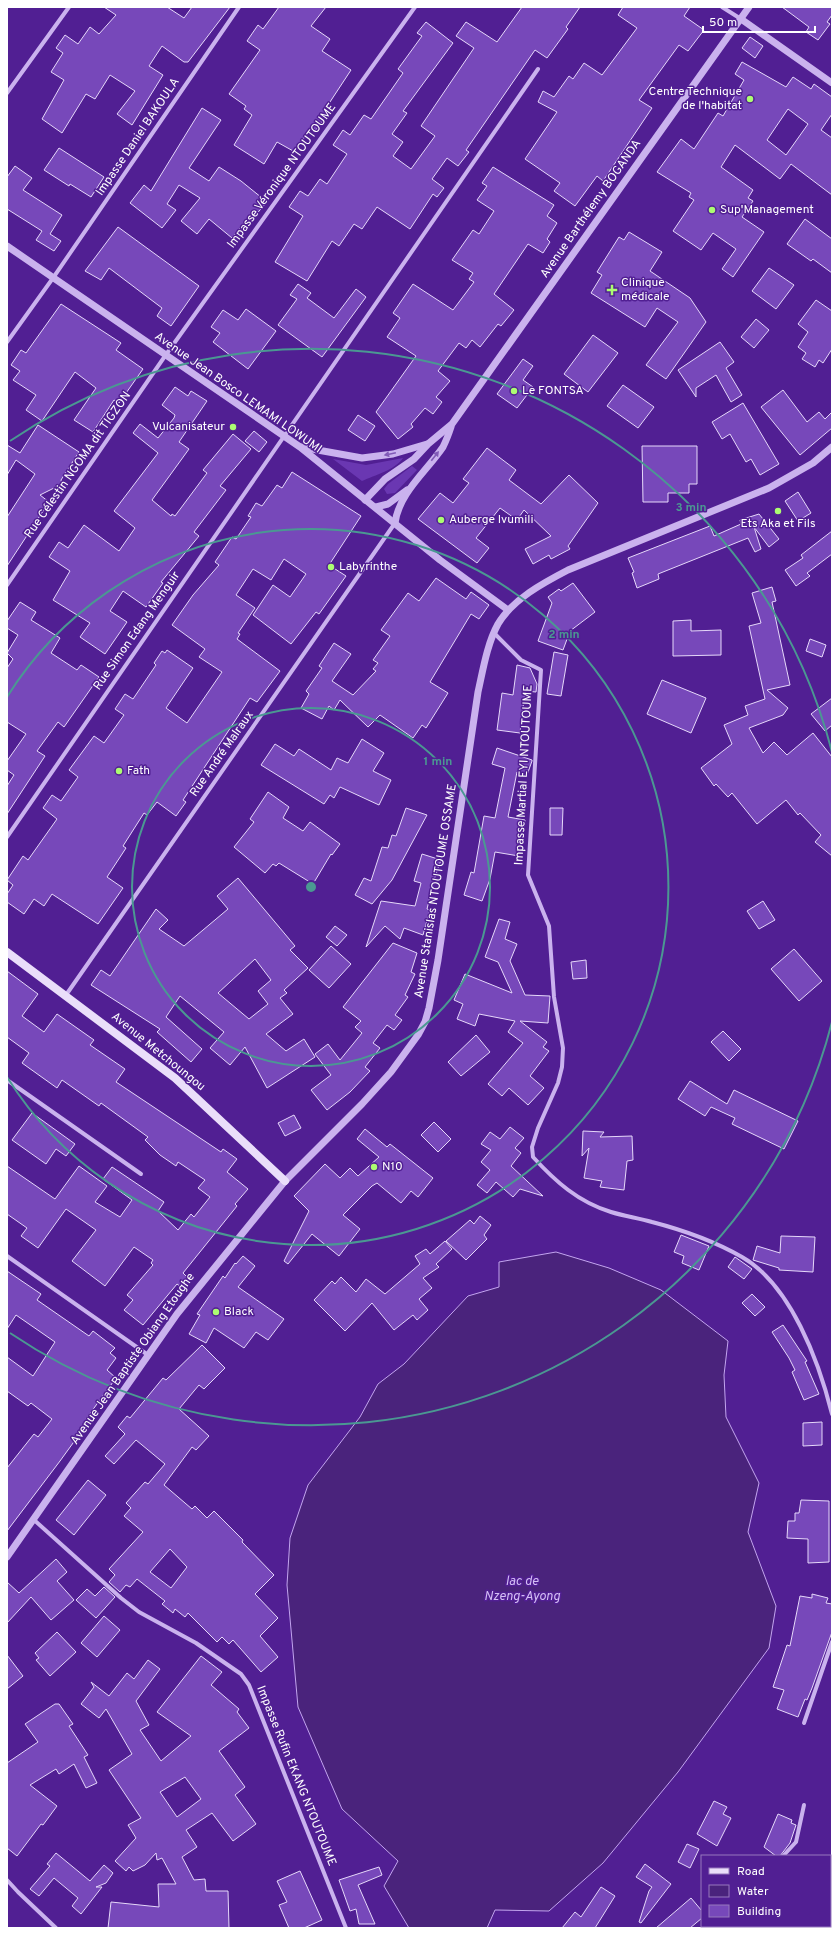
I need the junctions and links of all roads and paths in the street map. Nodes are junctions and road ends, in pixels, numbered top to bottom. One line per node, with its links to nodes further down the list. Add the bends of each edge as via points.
1 (69, 7): 9 (street)
2 (239, 7): 11 (street, Impasse Daniel BAKOULA)
3 (415, 7): 13 (street, Impasse Véronique NTOUTOUME)
4 (722, 7): 6 (street)
5 (749, 7): 6 (street, Avenue Barthélemy BOGANDA)
6 (741, 19): 8 (street); 14 (street, Avenue Barthélemy BOGANDA)
7 (538, 69): 15 (street, Rue Simon Edang Menguir)
8 (832, 83)
9 (7, 93)
10 (7, 246): 11 (street, Avenue Jean Bosco LEMAMI LOWUMI)
11 (53, 278): 12 (street, Impasse Daniel BAKOULA); 13 (street, Avenue Jean Bosco LEMAMI LOWUMI)
12 (7, 342)
13 (165, 356): 15 (street, Avenue Jean Bosco LEMAMI LOWUMI); 23 (street, Rue Célestin NGOMA dit TIGZON)
14 (452, 424): 16 (street); 19 (street, one-way to 14, via 443,446)
15 (284, 436): 17 (street, Avenue Jean Bosco LEMAMI LOWUMI); 26 (street, Rue Simon Edang Menguir)
16 (428, 444): 17 (street, one-way to 17, via 393,454 362,458); 20 (street, via 414,459 385,479)
17 (300, 447): 20 (street, Avenue Jean Bosco LEMAMI LOWUMI)
18 (832, 447): 24 (street, Avenue Stanislas NTOUTOUME OSSAME, via 813,463 769,488 568,570)
19 (413, 485): 21 (street, via 388,504); 22 (street, via 397,511)
20 (366, 500): 21 (street, Avenue Jean Bosco LEMAMI LOWUMI)
21 (376, 507): 22 (street, Avenue Jean Bosco LEMAMI LOWUMI)
22 (395, 524): 24 (street, Avenue Jean Bosco LEMAMI LOWUMI); 28 (street, Rue André Malraux)
23 (7, 585)
24 (508, 610): 25 (street, Avenue Stanislas NTOUTOUME OSSAME)
25 (494, 633): 31 (street, Avenue Stanislas NTOUTOUME OSSAME, via 478,692 438,960 425,1022 402,1058 377,1088); 34 (street, Impasse Martial EYI NTOUTOUME, via 521,660 541,670 528,876 549,926 554,997 563,1048 558,1083 538,1128 532,1146 533,1157 558,1184 573,1195 610,1212 703,1238 744,1257 788,1301 814,1358)
26 (7, 837)
27 (7, 952): 28 (main road, Avenue Metchoungou)
28 (66, 995): 31 (main road, Avenue Metchoungou, via 175,1078)
29 (7, 1080): 30 (street)
30 (141, 1174)
31 (285, 1181): 33 (street, Avenue Jean Baptiste Obiang Etoughe, via 207,1275)
32 (7, 1256): 33 (street)
33 (148, 1355): 35 (street, Avenue Jean Baptiste Obiang Etoughe)
34 (832, 1414)
35 (33, 1519): 36 (street, Avenue Jean Baptiste Obiang Etoughe); 43 (street, Impasse Rufin EKANG NTOUTOUME, via 139,1612 196,1643 241,1674 250,1685)
36 (7, 1557)
37 (832, 1642): 38 (street)
38 (804, 1723)
39 (804, 1804): 40 (street, via 796,1842)
40 (784, 1855)
41 (7, 1880): 42 (street)
42 (56, 1928)
43 (346, 1928)

